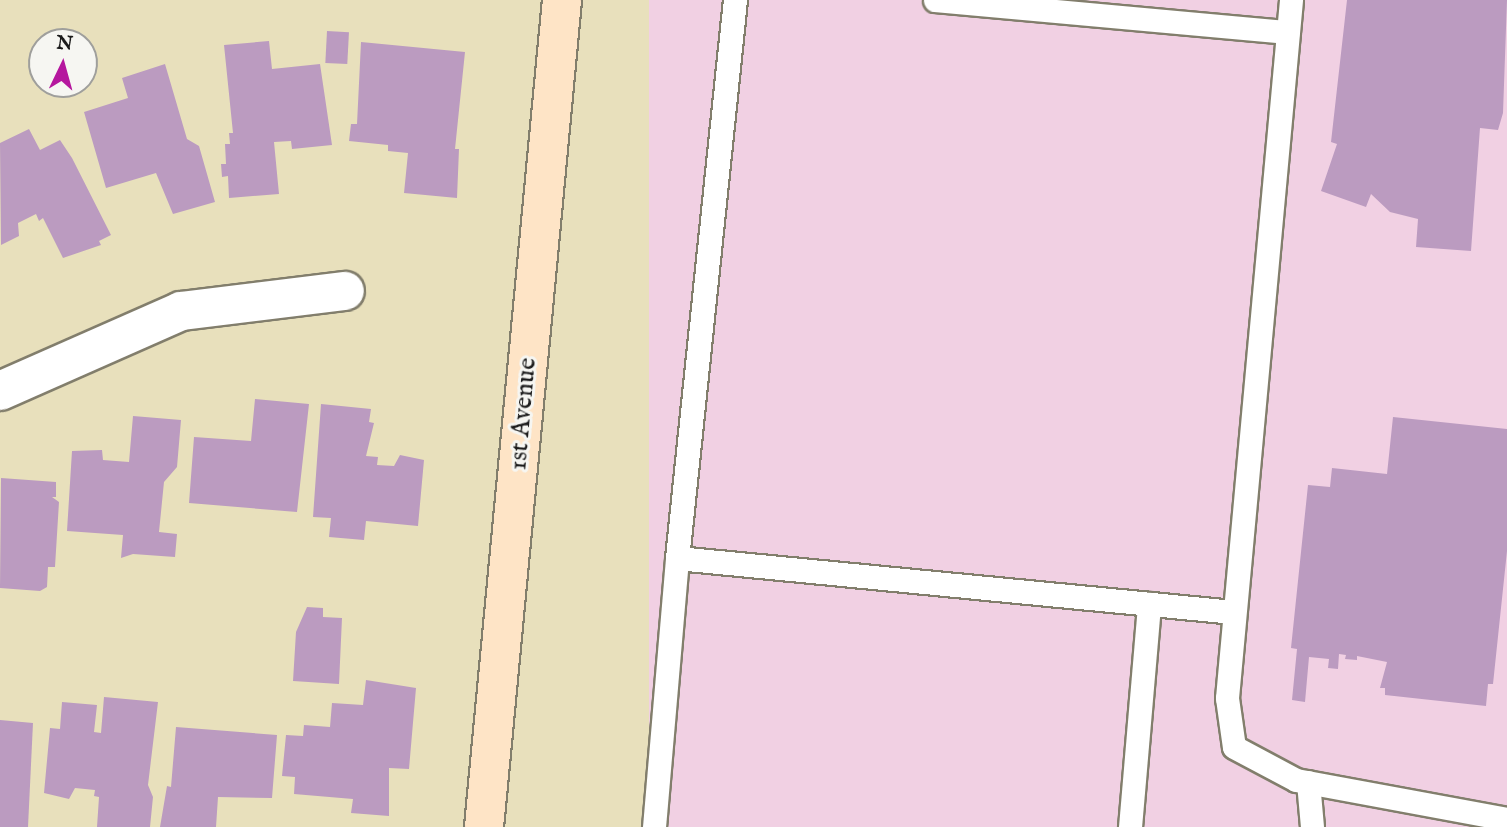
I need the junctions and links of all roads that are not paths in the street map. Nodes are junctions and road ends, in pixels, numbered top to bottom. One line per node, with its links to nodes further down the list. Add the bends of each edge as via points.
1 (562, 0): 14 (main road, 1st Avenue)
2 (735, 0): 8 (lane)
3 (934, 0): 5 (lane)
4 (1291, 0): 5 (lane)
5 (1288, 32): 10 (lane)
6 (345, 291): 7 (street, via 181,311)
7 (0, 391)
8 (677, 558): 9 (lane); 15 (lane)
9 (1149, 604): 10 (lane); 16 (lane)
10 (1234, 612): 11 (lane, via 1227,698 1234,747)
11 (1308, 782): 12 (lane); 17 (lane)
12 (1446, 817): 13 (lane)
13 (1507, 819)
14 (484, 827)
15 (654, 827)
16 (1130, 827)
17 (1312, 827)

